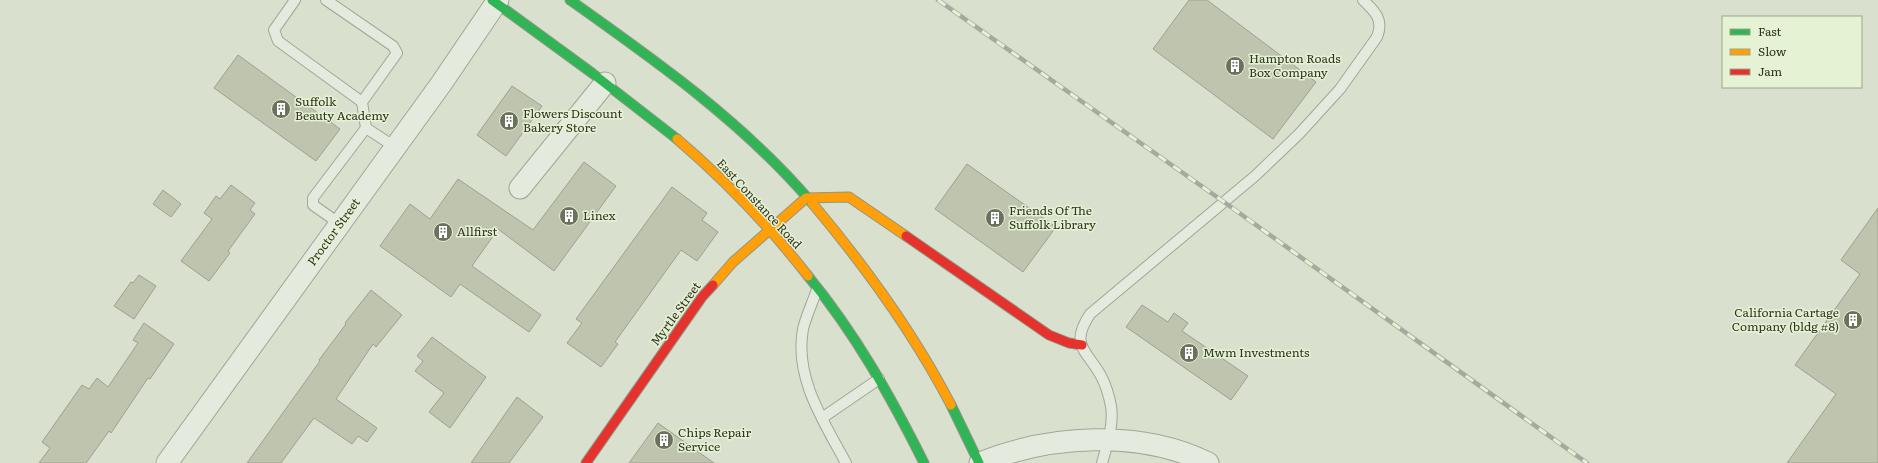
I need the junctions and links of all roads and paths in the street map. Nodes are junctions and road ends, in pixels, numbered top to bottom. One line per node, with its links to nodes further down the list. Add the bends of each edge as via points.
1 (295, 0): 7 (lane, via 274,30 278,41)
2 (326, 0): 7 (lane, via 393,46 397,53)
3 (570, 0): 11 (main road, via 623,37 716,109 768,156)
4 (1363, 0): 15 (lane, via 1380,19 1380,30 1340,89 1299,134 1255,176 1090,314 1083,324)
5 (496, 1): 6 (main road, East Constance Road); 9 (street, Proctor Street)
6 (604, 83): 10 (street); 13 (main road, East Constance Road, via 676,137 732,189)
7 (362, 102): 8 (lane)
8 (366, 128): 9 (lane); 12 (lane, via 313,198 313,206)
9 (395, 147): 12 (street, Proctor Street)
10 (520, 188)
11 (806, 198): 13 (main road, Myrtle Street); 15 (main road, via 850,197 1049,336); 23 (main road, via 884,294 921,352)
12 (340, 224): 19 (street, Proctor Street)
13 (770, 230): 14 (main road, East Constance Road); 20 (main road, Myrtle Street, via 733,262 702,297)
14 (818, 287): 16 (main road, East Constance Road); 17 (lane, via 804,329 803,359 807,386)
15 (1082, 345): 18 (lane, via 1108,391 1111,412)
16 (879, 379): 17 (lane); 22 (main road, East Constance Road)
17 (822, 418): 21 (lane)
18 (1108, 440): 23 (street, via 1074,441 1023,450); 24 (lane); 25 (street, via 1170,449)
19 (167, 463)
20 (586, 463)
21 (846, 463)
22 (924, 463)
23 (980, 463)
24 (1102, 463)
25 (1208, 463)

